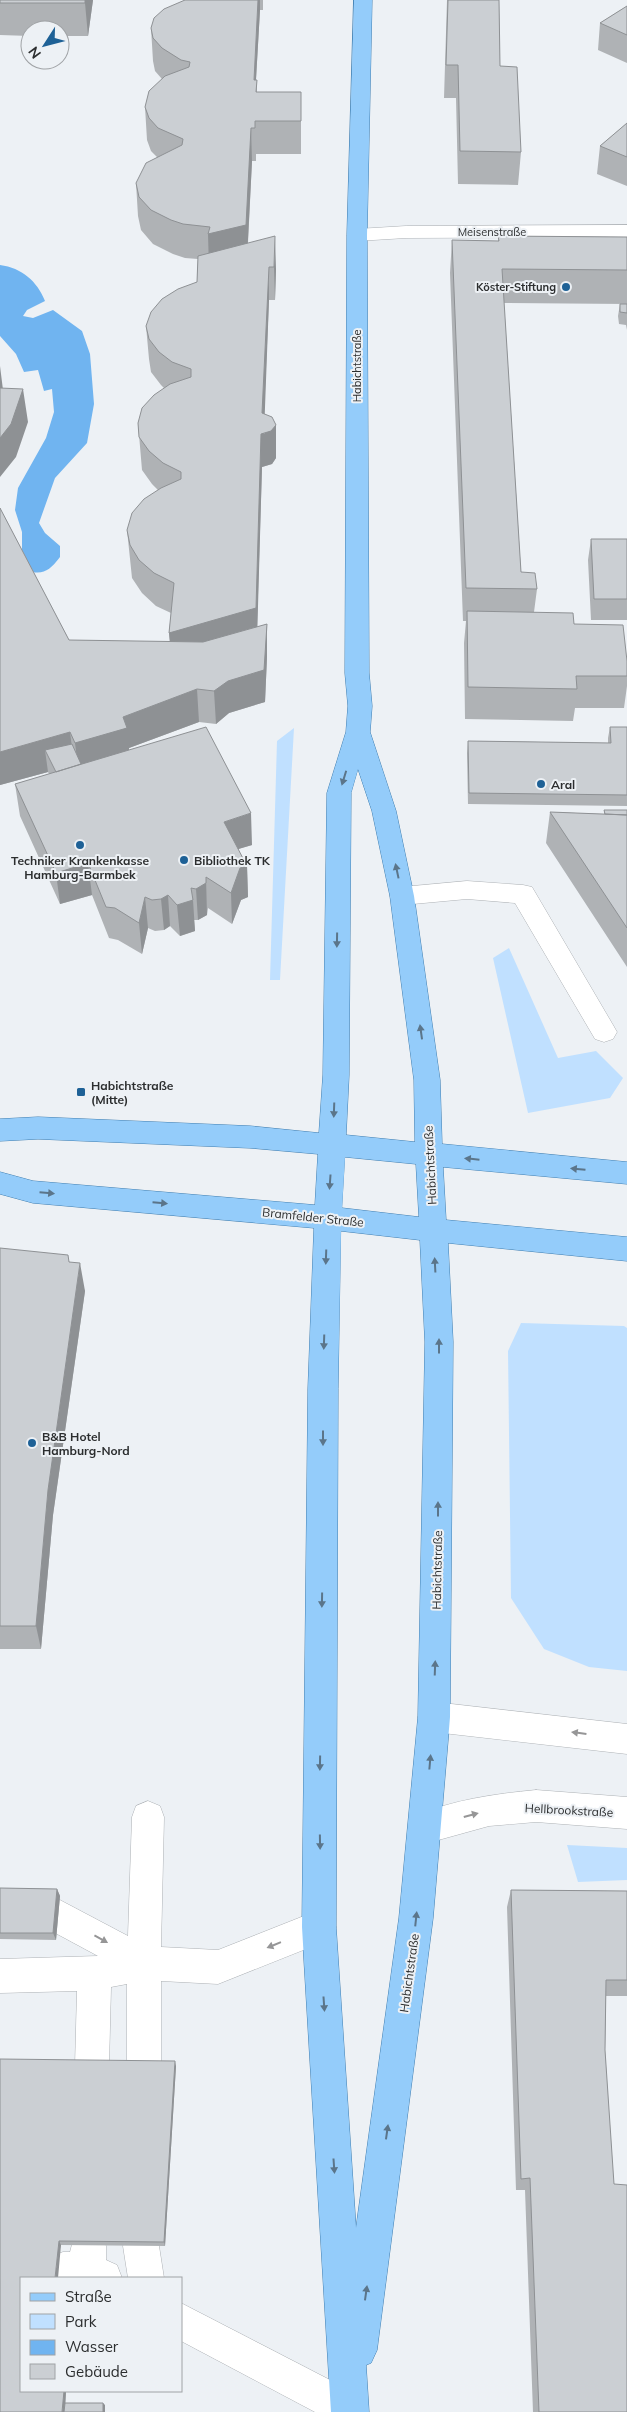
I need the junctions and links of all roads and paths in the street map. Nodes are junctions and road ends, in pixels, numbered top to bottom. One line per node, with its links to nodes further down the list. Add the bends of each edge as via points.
1 (363, 0): 3 (main road, Habichtstraße)
2 (627, 231): 3 (street, Meisenstraße)
3 (357, 235): 4 (main road, Habichtstraße)
4 (358, 732): 5 (main road, Habichtstraße, one-way to 4, via 384,811); 8 (main road, Habichtstraße, one-way to 8, via 339,793)
5 (402, 896): 6 (street, via 467,890 523,894); 9 (main road, Habichtstraße, one-way to 5, via 427,1080)
6 (604, 1032)
7 (0, 1130): 8 (main road, via 38,1128 234,1136)
8 (333, 1145): 9 (main road); 12 (main road, Habichtstraße, one-way to 12)
9 (429, 1154): 10 (main road, one-way to 9); 13 (main road, Habichtstraße)
10 (627, 1173)
11 (0, 1183): 12 (main road, Bramfelder Straße, one-way to 12, via 33,1192)
12 (328, 1218): 13 (main road, Bramfelder Straße); 21 (main road, Habichtstraße, one-way to 21, via 323,1389)
13 (433, 1229): 14 (main road, Bramfelder Straße); 15 (main road, Habichtstraße, one-way to 13, via 439,1342)
14 (627, 1249)
15 (434, 1717): 16 (street, one-way to 15); 19 (main road, Habichtstraße, one-way to 15)
16 (627, 1739)
17 (627, 1813): 19 (street, Hellbrookstraße, one-way to 17, via 490,1810 536,1806)
18 (148, 1817): 22 (street)
19 (424, 1828): 28 (main road, Habichtstraße, one-way to 19, via 416,1918)
20 (58, 1916): 22 (street, one-way to 22)
21 (319, 1927): 22 (street, one-way to 22, via 218,1967); 28 (main road, Habichtstraße, one-way to 28)
22 (144, 1963): 23 (street); 26 (street)
23 (94, 1974): 24 (street); 25 (street)
24 (0, 1976)
25 (92, 2066)
26 (144, 2066)
27 (182, 2322): 28 (street)
28 (350, 2411)

